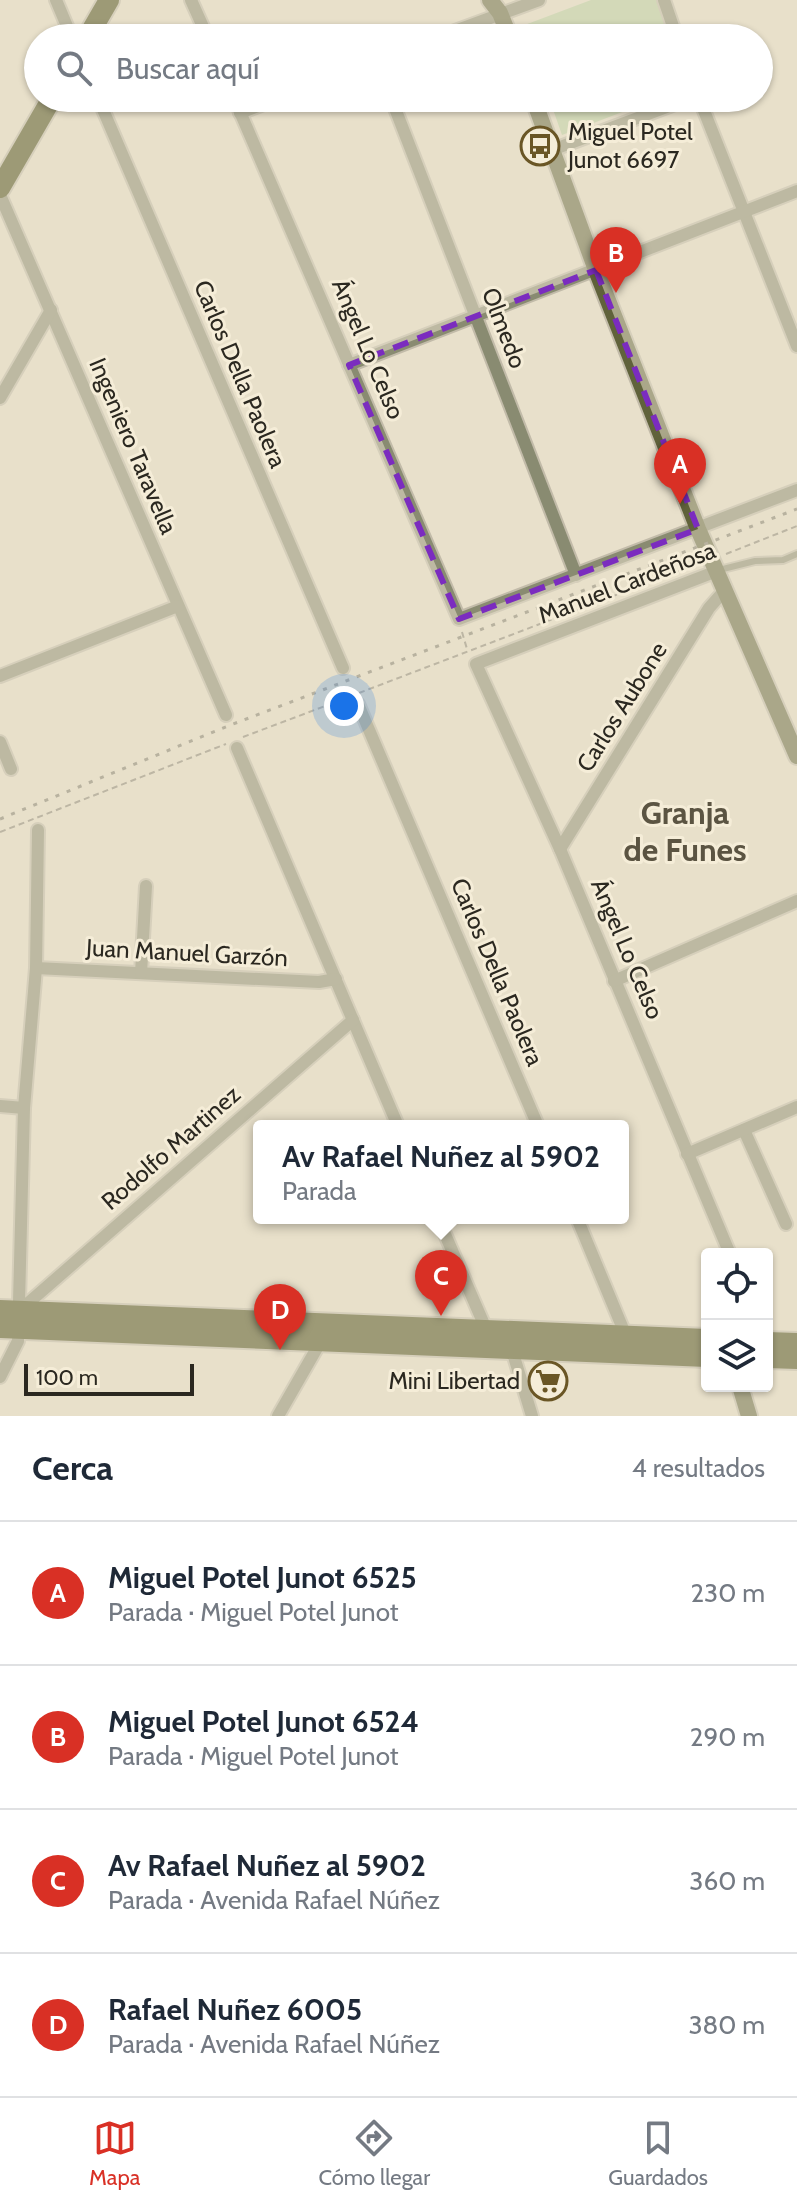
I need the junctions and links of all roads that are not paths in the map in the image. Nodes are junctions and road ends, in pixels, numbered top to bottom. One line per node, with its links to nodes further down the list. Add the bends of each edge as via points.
1 (56, 0): 7 (street)
2 (109, 0): 8 (main road)
3 (191, 0): 9 (street)
4 (539, 0): 6 (street)
5 (664, 0): 11 (street)
6 (495, 7): 10 (street)
7 (66, 24)
8 (95, 24)
9 (202, 24)
10 (463, 24)
11 (672, 24)
12 (43, 112): 20 (main road)
13 (104, 112): 38 (street, Carlos Della Paolera)
14 (396, 112): 26 (street, Olmedo)
15 (538, 112): 19 (main road)
16 (654, 112): 19 (street)
17 (704, 112): 23 (street)
18 (240, 113): 28 (street, Ángel Lo Celso)
19 (552, 150): 24 (main road)
20 (3, 178)
21 (797, 191): 23 (street)
22 (0, 195): 25 (street, Ingeniero Taravella)
23 (744, 213): 24 (street); 27 (street)
24 (596, 270): 26 (street); 31 (main road)
25 (51, 310): 29 (street); 36 (street, Ingeniero Taravella)
26 (476, 315): 28 (street); 34 (street, Olmedo)
27 (797, 346)
28 (349, 365): 34 (street, Ángel Lo Celso, via 459,619)
29 (0, 398)
30 (797, 490): 31 (street)
31 (698, 529): 33 (main road); 34 (street)
32 (797, 554): 33 (lane, Manuel Cardeñosa, via 783,560)
33 (714, 565): 35 (main road); 37 (street, Manuel Cardeñosa)
34 (576, 575)
35 (725, 590): 44 (main road); 47 (street, Carlos Aubone)
36 (178, 606): 39 (street); 41 (street, Ingeniero Taravella)
37 (476, 664): 47 (street, Ángel Lo Celso)
38 (343, 668)
39 (0, 676)
40 (358, 704): 59 (street, Carlos Della Paolera)
41 (226, 715)
42 (0, 742): 45 (street)
43 (237, 742): 52 (street)
44 (797, 756)
45 (11, 769)
46 (38, 830): 50 (street)
47 (560, 849): 53 (street, Ángel Lo Celso)
48 (146, 886): 51 (street)
49 (797, 901): 53 (street)
50 (36, 968): 51 (street, Juan Manuel Garzón); 57 (street)
51 (141, 973): 52 (street, Juan Manuel Garzón)
52 (336, 979): 54 (street)
53 (614, 981): 61 (street, Ángel Lo Celso)
54 (353, 1020): 58 (street); 66 (street, Rodolfo Martinez)
55 (0, 1106): 57 (street)
56 (797, 1107): 60 (street)
57 (24, 1108): 66 (street)
58 (395, 1120)
59 (535, 1120)
60 (744, 1130): 61 (street); 64 (street)
61 (687, 1154): 65 (street, Ángel Lo Celso)
62 (441, 1224): 67 (street)
63 (579, 1224): 68 (street)
64 (786, 1224)
65 (727, 1248)
66 (8, 1319): 67 (main road, via 59,1319 64,1312); 70 (main road); 77 (street, via 13,1356)
67 (486, 1329): 68 (main road)
68 (626, 1336): 69 (main road)
69 (701, 1339)
70 (321, 1341): 73 (main road); 79 (street)
71 (773, 1342): 72 (main road)
72 (797, 1343)
73 (512, 1350): 74 (main road); 80 (street)
74 (701, 1357)
75 (773, 1358): 76 (main road)
76 (797, 1359)
77 (0, 1377)
78 (742, 1392): 81 (main road)
79 (278, 1416)
80 (532, 1416)
81 (749, 1416)

